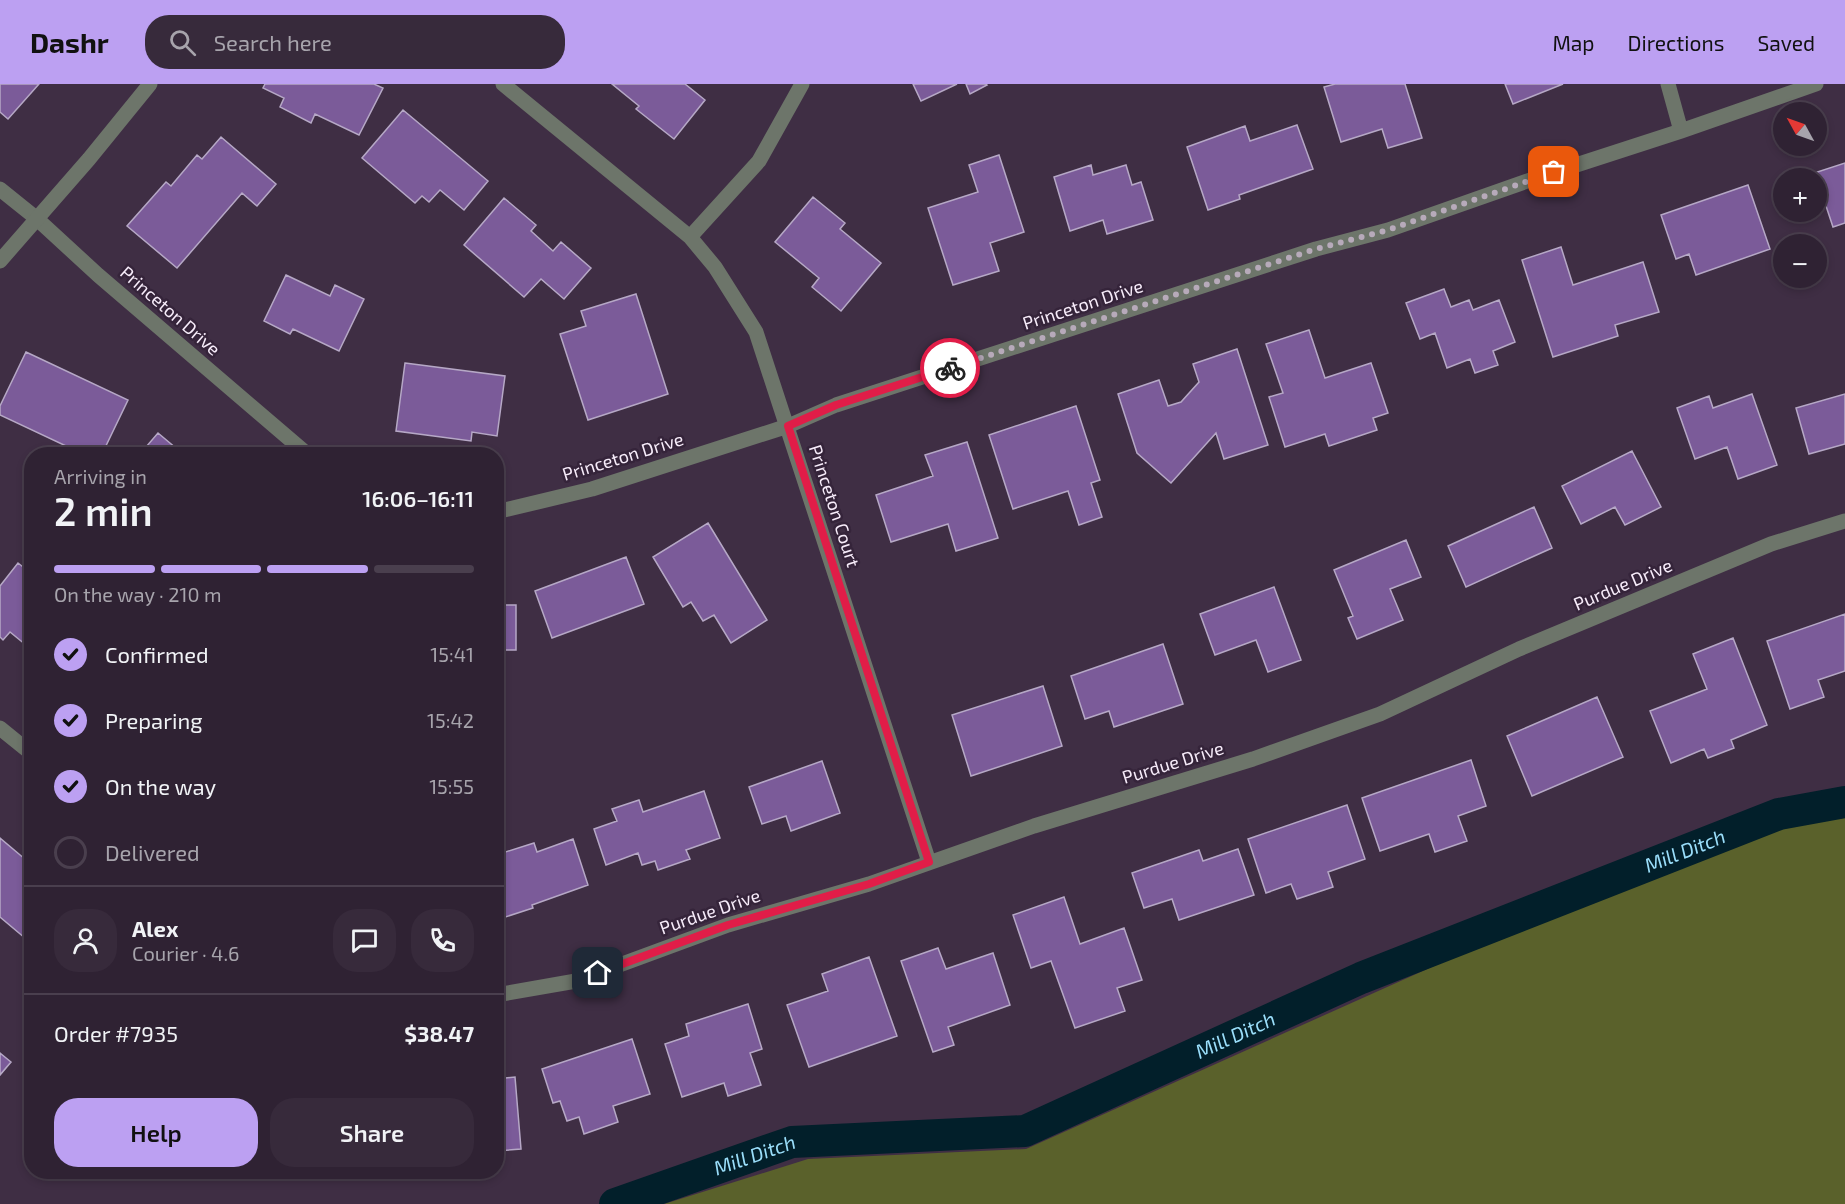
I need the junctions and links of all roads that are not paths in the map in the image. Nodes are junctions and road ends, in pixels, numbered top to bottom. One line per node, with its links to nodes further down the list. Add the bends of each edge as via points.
1 (150, 84): 8 (street)
2 (503, 84): 9 (street, Princeton Court)
3 (802, 84): 9 (street, via 759,161)
4 (1668, 84): 6 (street)
5 (1816, 84): 6 (street, Princeton Drive)
6 (1681, 131): 11 (street, Princeton Drive, via 1388,230 1316,249 836,405)
7 (0, 189): 8 (street, Princeton Drive)
8 (36, 218): 10 (street); 12 (street, Princeton Drive)
9 (690, 237): 11 (street, Princeton Court, via 715,267 756,332)
10 (0, 261)
11 (788, 426): 13 (street, Princeton Drive, via 592,489); 17 (street, Princeton Court)
12 (299, 447)
13 (504, 510)
14 (1845, 521): 17 (street, Purdue Drive, via 1771,544 1519,649 1380,714 1253,759)
15 (0, 728): 16 (street)
16 (24, 748)
17 (929, 862): 18 (street, Purdue Drive, via 869,884 728,925 576,981)
18 (504, 994)

